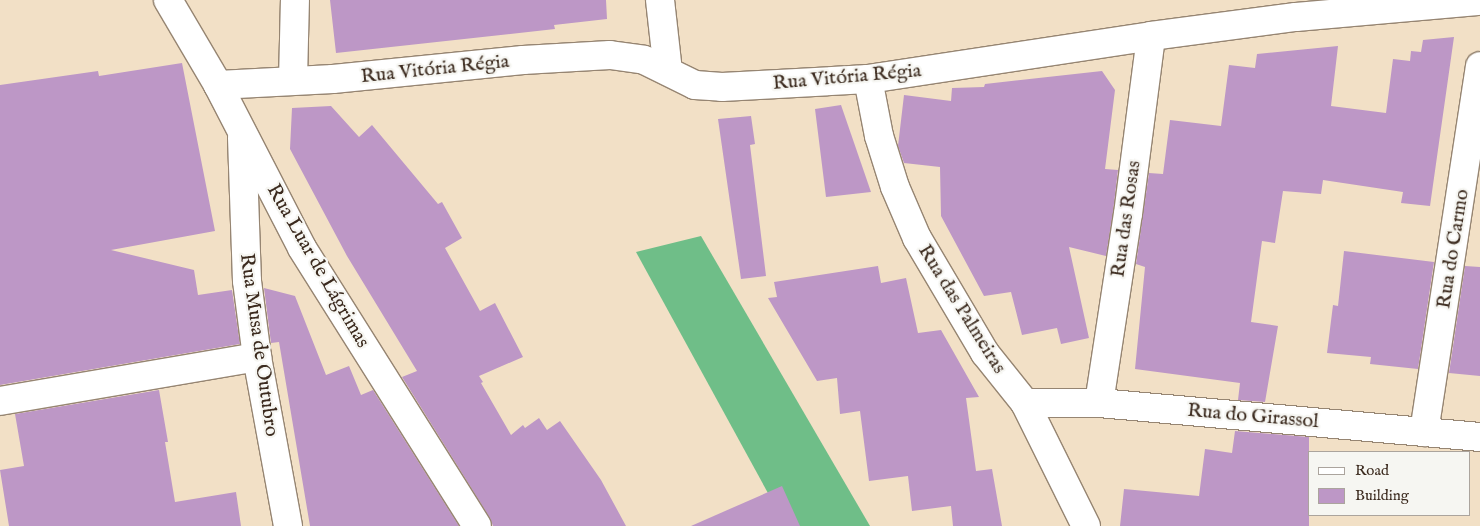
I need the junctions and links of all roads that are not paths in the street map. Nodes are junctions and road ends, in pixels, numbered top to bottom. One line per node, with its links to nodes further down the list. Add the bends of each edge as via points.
1 (168, 0): 10 (street, Rua Luar de Lágrimas)
2 (295, 0): 9 (street)
3 (660, 0): 7 (street)
4 (1480, 1): 5 (street, Rua Vitória Régia, via 1296,17)
5 (1151, 36): 8 (street, Rua Vitória Régia); 15 (street, Rua das Rosas)
6 (1480, 66): 16 (street, Rua do Carmo)
7 (668, 71): 8 (street, Rua Vitória Régia, via 695,85 722,87); 9 (street, Rua Vitória Régia, via 644,60 610,55)
8 (868, 79): 14 (street, Rua das Palmeiras, via 879,136 895,187 917,238 985,353)
9 (292, 80): 10 (street, Rua Vitória Régia)
10 (218, 85): 11 (street, Rua Luar de Lágrimas)
11 (242, 132): 12 (street, Rua Musa de Outubro, via 247,281); 19 (street, Rua Luar de Lágrimas, via 302,248)
12 (257, 357): 13 (street); 18 (street, Rua Musa de Outubro)
13 (0, 401)
14 (1026, 403): 15 (street, Rua do Girassol); 20 (street, Rua das Palmeiras)
15 (1099, 403): 16 (street, Rua do Girassol)
16 (1424, 432): 17 (street, Rua do Girassol)
17 (1480, 437)
18 (288, 526)
19 (478, 526)
20 (1086, 526)

